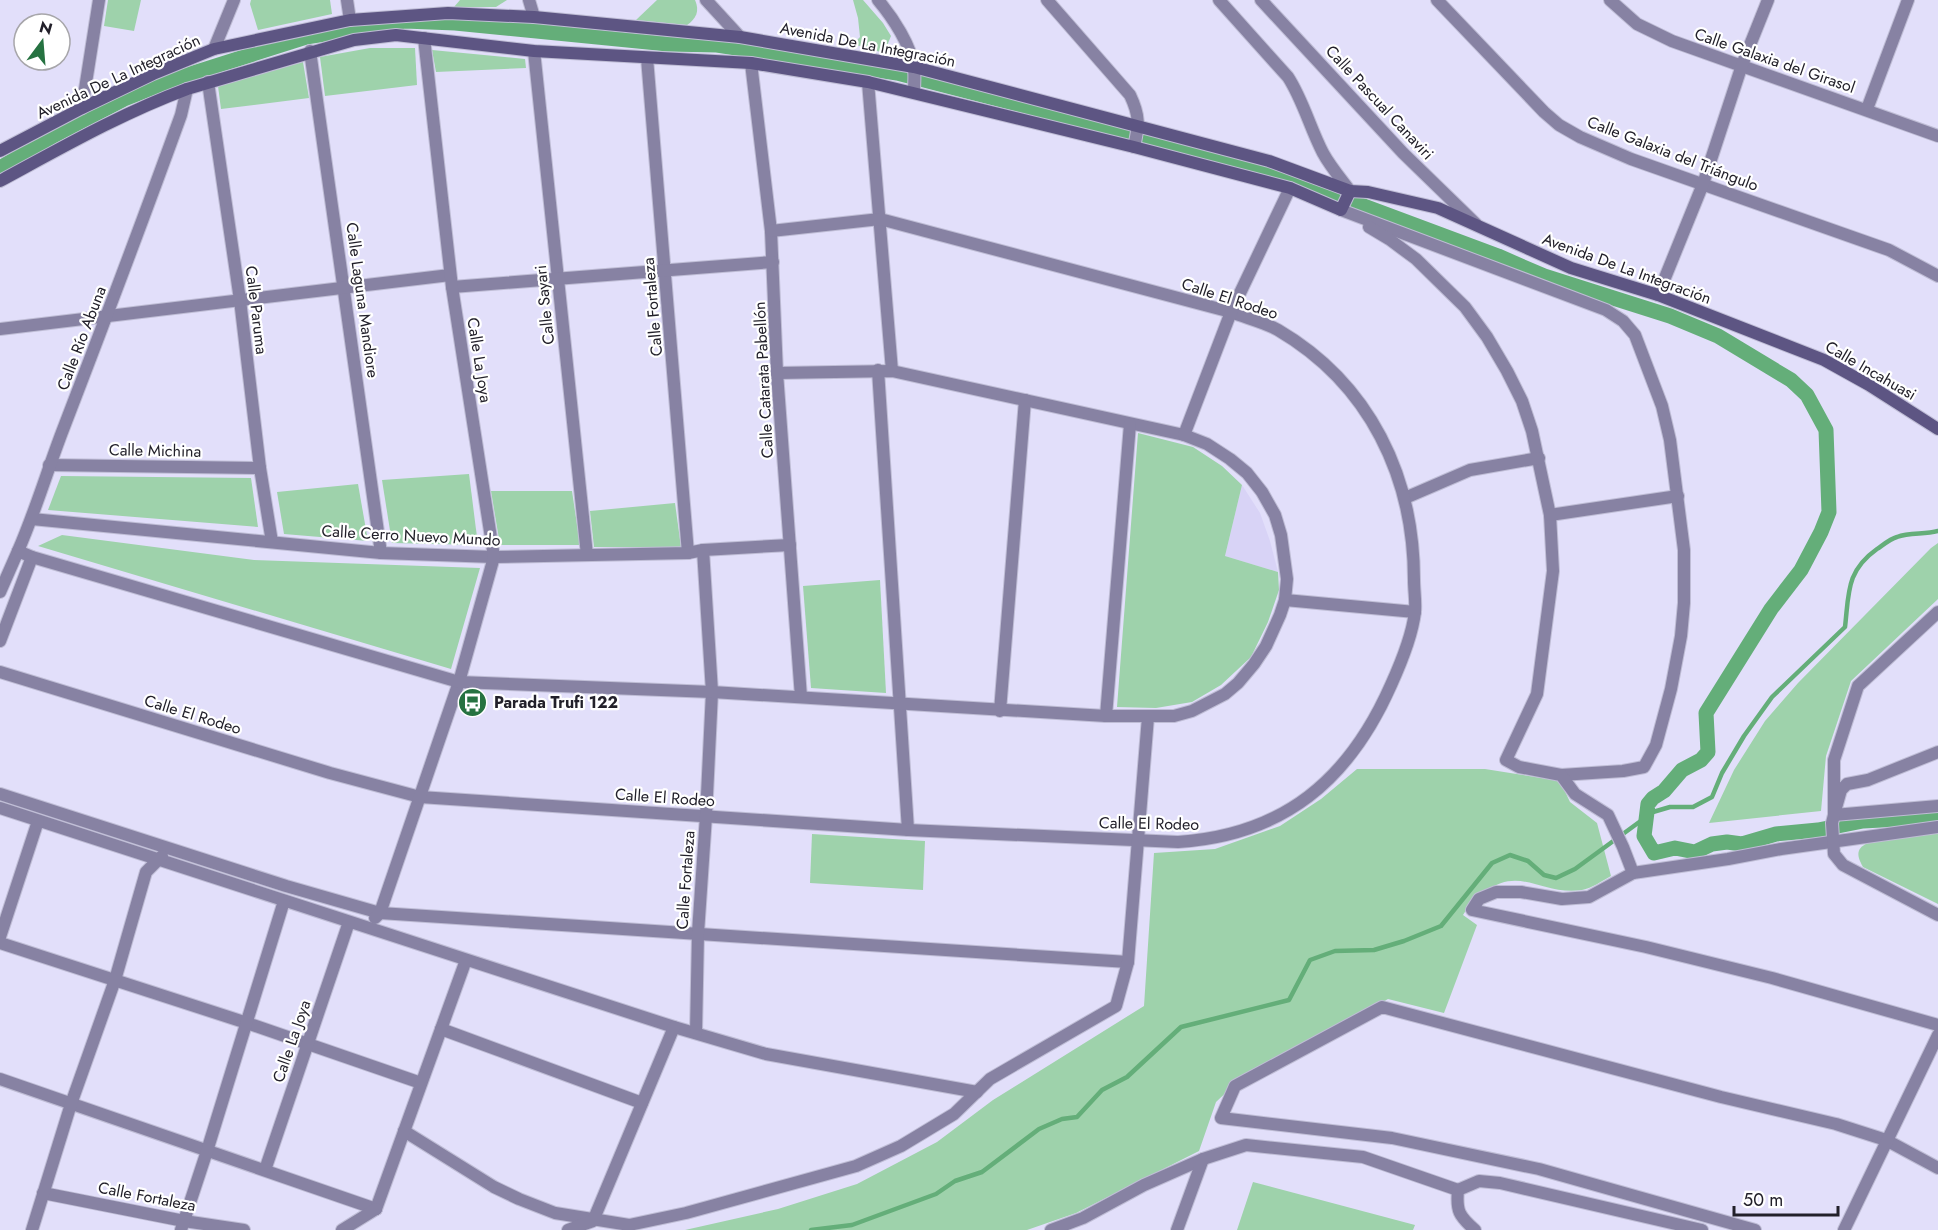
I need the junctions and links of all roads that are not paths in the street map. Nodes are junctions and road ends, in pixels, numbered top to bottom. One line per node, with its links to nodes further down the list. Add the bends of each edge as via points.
1 (99, 0): 29 (street)
2 (234, 0): 18 (street)
3 (347, 0): 15 (street)
4 (529, 0): 14 (street)
5 (706, 0): 16 (street)
6 (878, 0): 24 (street, via 893,18)
7 (1047, 0): 31 (street, via 1130,95)
8 (1220, 0): 38 (street, via 1297,90 1324,155)
9 (1261, 0): 41 (street, Calle Pascual Canaviri, via 1403,153)
10 (1437, 0): 36 (street, Calle Galaxia del Triángulo, via 1559,125 1631,159)
11 (1610, 0): 23 (street, Calle Galaxia del Girasol, via 1654,34)
12 (1768, 0): 23 (street)
13 (1908, 0): 30 (street)
14 (534, 17): 15 (main road, Avenida De La Integración, via 448,13); 16 (main road, Avenida De La Integración)
15 (350, 20): 18 (main road, Avenida De La Integración)
16 (740, 37): 24 (main road, Avenida De La Integración)
17 (424, 38): 19 (main road, via 396,35); 20 (main road); 47 (street, Calle La Joya)
18 (214, 49): 29 (main road, Avenida De La Integración)
19 (310, 51): 25 (main road); 48 (street, Calle Laguna Mandiore)
20 (534, 51): 21 (main road); 46 (street, Calle Sayari)
21 (647, 58): 22 (main road); 44 (street, Calle Fortaleza)
22 (751, 63): 26 (main road); 42 (street, Calle Catarata Pabellón)
23 (1742, 65): 30 (street, Calle Galaxia del Girasol); 36 (street)
24 (914, 67): 28 (street); 31 (main road, Avenida De La Integración)
25 (208, 82): 27 (main road); 50 (street, Calle Paruma)
26 (868, 82): 28 (main road); 40 (street)
27 (187, 89): 35 (main road, via 78,139); 52 (street, Calle Río Abuna)
28 (914, 92): 33 (main road)
29 (82, 108): 34 (main road, Avenida De La Integración)
30 (1867, 110): 32 (street, Calle Galaxia del Girasol)
31 (1139, 125): 33 (street); 38 (main road, Avenida De La Integración, via 1269,161)
32 (1938, 136)
33 (1134, 147): 37 (main road)
34 (0, 151)
35 (0, 182)
36 (1702, 184): 45 (street, Calle Galaxia del Triángulo, via 1889,250); 49 (street)
37 (1290, 188): 39 (main road); 51 (street)
38 (1350, 191): 39 (main road); 41 (main road, Avenida De La Integración, via 1438,208)
39 (1341, 210): 62 (street, via 1416,259 1465,307 1487,337 1522,401); 65 (street, via 1605,310 1623,321 1635,336 1662,406)
40 (880, 219): 42 (street, Calle El Rodeo); 51 (street, Calle El Rodeo); 56 (street)
41 (1477, 225): 49 (main road, Avenida De La Integración, via 1571,268)
42 (771, 231): 43 (street, Calle Catarata Pabellón)
43 (773, 262): 44 (street); 57 (street, Calle Catarata Pabellón)
44 (666, 270): 46 (street); 74 (street, Calle Fortaleza)
45 (1938, 276)
46 (558, 278): 47 (street); 75 (street, Calle Sayari)
47 (451, 280): 48 (street); 77 (street, Calle La Joya)
48 (345, 288): 50 (street); 73 (street, Calle Laguna Mandiore)
49 (1658, 295): 54 (main road, Avenida De La Integración)
50 (240, 300): 52 (street); 64 (street, Calle Paruma)
51 (1232, 312): 61 (street); 66 (street, Calle El Rodeo, via 1277,329 1318,359 1353,394 1393,462)
52 (107, 316): 53 (street); 63 (street, Calle Río Abuna)
53 (0, 329)
54 (1785, 344): 60 (main road, Calle Incahuasi, via 1851,375)
55 (878, 370): 56 (street); 57 (street); 87 (street)
56 (892, 371): 58 (street)
57 (777, 373): 70 (street, Calle Catarata Pabellón)
58 (1025, 400): 59 (street); 88 (street)
59 (1130, 424): 61 (street); 89 (street)
60 (1938, 429)
61 (1184, 435): 79 (street, via 1230,459 1262,492 1281,535 1287,579)
62 (1539, 458): 66 (street, via 1470,470); 67 (street)
63 (50, 465): 64 (street, Calle Michina); 68 (street, Calle Río Abuna)
64 (260, 468): 69 (street, Calle Paruma)
65 (1678, 496): 67 (street); 92 (street, via 1684,603 1671,688 1656,745 1644,767)
66 (1405, 498): 80 (street, Calle El Rodeo, via 1414,556)
67 (1550, 515): 92 (street, via 1553,571 1537,694 1506,760 1519,767)
68 (32, 519): 69 (street, Calle Cerro Nuevo Mundo); 72 (street, Calle Río Abuna)
69 (272, 542): 73 (street, Calle Cerro Nuevo Mundo)
70 (790, 545): 71 (street, Calle Cerro Nuevo Mundo); 86 (street, Calle Catarata Pabellón)
71 (703, 550): 74 (street, Calle Cerro Nuevo Mundo); 85 (street, Calle Fortaleza)
72 (18, 551): 76 (street); 78 (street, Calle Río Abuna)
73 (381, 553): 77 (street, Calle Cerro Nuevo Mundo)
74 (688, 553): 75 (street, Calle Cerro Nuevo Mundo)
75 (587, 555): 77 (street, Calle Cerro Nuevo Mundo)
76 (32, 557): 82 (street); 84 (street)
77 (494, 557): 84 (street, Calle La Joya)
78 (1, 593)
79 (1285, 600): 80 (street); 90 (street, via 1266,646 1238,683 1192,711)
80 (1415, 612): 102 (street, Calle El Rodeo, via 1396,673 1368,730 1328,781 1273,820 1239,833 1205,841)
81 (1938, 612): 100 (street, via 1858,686 1834,760)
82 (0, 641)
83 (0, 672): 94 (street, Calle El Rodeo)
84 (459, 682): 85 (street); 94 (street, Calle La Joya)
85 (712, 692): 86 (street); 97 (street, Calle Fortaleza)
86 (801, 697): 87 (street)
87 (899, 702): 88 (street); 101 (street)
88 (1000, 711): 89 (street)
89 (1106, 716): 90 (street)
90 (1148, 717): 102 (street)
91 (1938, 752): 100 (street, via 1868,780 1847,784 1841,790)
92 (1561, 775): 105 (street, via 1575,794 1608,815)
93 (0, 794): 103 (street)
94 (420, 797): 97 (street, Calle El Rodeo); 107 (street, Calle La Joya)
95 (1938, 806): 100 (street)
96 (0, 808): 98 (street)
97 (706, 816): 101 (street, Calle El Rodeo); 111 (street, Calle Fortaleza)
98 (39, 821): 104 (street); 112 (street)
99 (1938, 827): 100 (street)
100 (1833, 828): 105 (street); 108 (street, via 1834,854 1843,865)
101 (908, 830): 102 (street, Calle El Rodeo)
102 (1137, 841): 115 (street)
103 (173, 848): 104 (street); 107 (street)
104 (157, 860): 106 (street); 116 (street, via 146,872)
105 (1633, 873): 118 (street, via 1589,897 1562,899 1496,892 1479,899 1472,910 1772,978)
106 (284, 901): 109 (street); 117 (street)
107 (380, 914): 110 (street); 111 (street)
108 (1938, 915)
109 (349, 922): 110 (street); 123 (street, Calle La Joya)
110 (366, 927): 114 (street)
111 (698, 933): 115 (street); 121 (street, Calle Fortaleza)
112 (0, 937)
113 (0, 943): 116 (street)
114 (466, 960): 119 (street); 120 (street)
115 (1128, 962): 126 (street, via 1116,1006 990,1079)
116 (115, 980): 117 (street); 128 (street)
117 (247, 1023): 123 (street); 131 (street)
118 (1938, 1025)
119 (674, 1027): 121 (street); 127 (street)
120 (441, 1029): 125 (street); 127 (street)
121 (696, 1033): 126 (street, via 766,1054)
122 (1938, 1035): 130 (street)
123 (308, 1044): 125 (street); 134 (street, Calle La Joya)
124 (0, 1079): 128 (street)
125 (421, 1083): 129 (street)
126 (977, 1092): 138 (street, via 954,1114 902,1146 856,1166 686,1214 628,1225)
127 (642, 1103): 138 (street)
128 (71, 1104): 131 (street); 136 (street)
129 (404, 1131): 137 (street); 138 (street, via 494,1187 555,1213)
130 (1886, 1140): 133 (street); 148 (street, via 1382,1007 1235,1086 1221,1118 1392,1138 1539,1169); 149 (street)
131 (207, 1151): 134 (street); 139 (street)
132 (1203, 1159): 135 (street, via 1246,1145 1363,1157); 145 (street); 146 (street)
133 (1938, 1168)
134 (265, 1170): 137 (street)
135 (1458, 1190): 140 (street, via 1479,1181 1500,1183); 147 (street, via 1459,1215)
136 (43, 1192): 139 (street, Calle Fortaleza); 141 (street)
137 (376, 1209): 143 (street)
138 (593, 1221): 144 (street)
139 (183, 1226): 142 (street, Calle Fortaleza)
140 (1697, 1229)
141 (32, 1230)
142 (244, 1230)
143 (342, 1230)
144 (568, 1230)
145 (1051, 1230)
146 (1177, 1230)
147 (1475, 1230)
148 (1755, 1230)
149 (1844, 1230)

